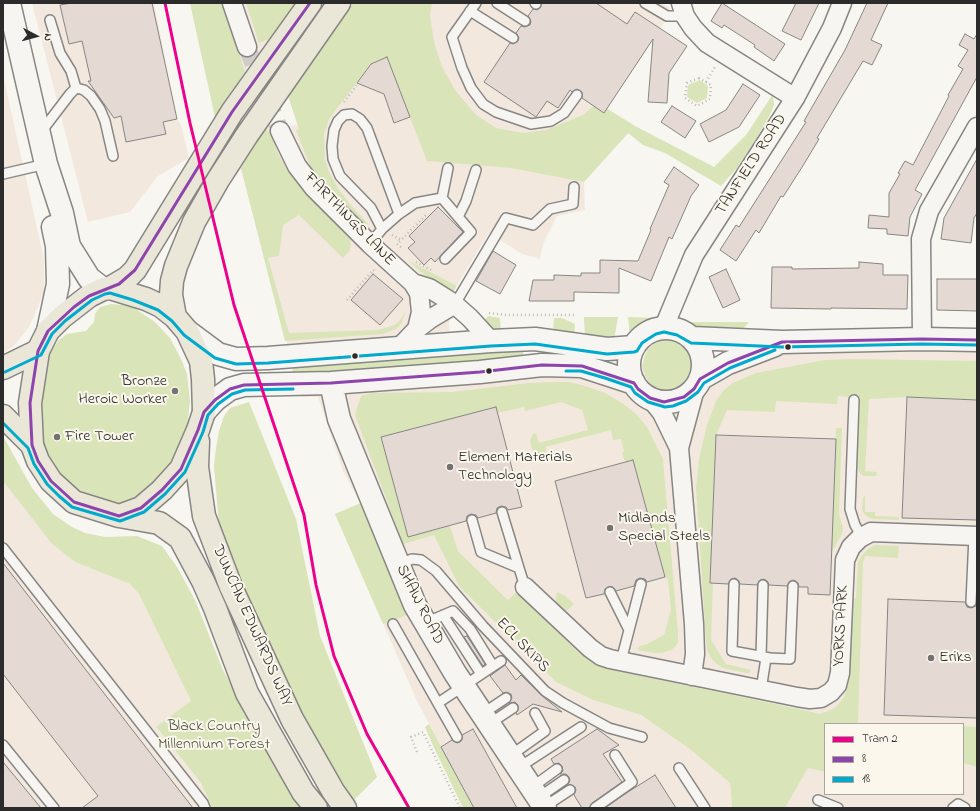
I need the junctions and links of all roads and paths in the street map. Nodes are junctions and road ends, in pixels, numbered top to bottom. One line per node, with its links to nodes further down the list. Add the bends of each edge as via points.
1 (9, 3): 23 (main road)
2 (232, 3): 14 (street)
3 (310, 3): 42 (main road, via 232,112 135,270 127,278)
4 (339, 3): 47 (main road, DUNCAN EDWARDS WAY, via 247,135 196,217 172,282 171,295)
5 (476, 3): 10 (lane)
6 (497, 3): 12 (lane)
7 (645, 3): 9 (lane, via 666,16)
8 (842, 3): 19 (street, TANFIELD ROAD, via 832,28)
9 (683, 10): 19 (street, via 693,28 707,43)
10 (470, 11): 13 (lane); 18 (lane, via 452,38 471,88 483,104 496,112 531,124 551,121 564,113)
11 (50, 20): 17 (lane, via 60,53 71,71)
12 (525, 21)
13 (513, 38)
14 (247, 47)
15 (699, 78): 15 (path, via 711,85 710,99 697,106 685,98 686,83)
16 (357, 85): 20 (path)
17 (76, 88): 23 (lane); 24 (lane, via 84,90 100,108)
18 (577, 95)
19 (795, 98): 48 (street, TANFIELD ROAD, via 694,255)
20 (341, 107)
21 (977, 127): 52 (street, via 929,211 921,239)
22 (280, 131): 35 (street, FARTHINGS LANE, via 297,166 314,188)
23 (39, 134): 25 (main road)
24 (113, 156)
25 (46, 166): 28 (lane); 42 (main road, via 62,213 69,246 89,278); 50 (main road, via 57,246 58,284)
26 (448, 168): 30 (lane)
27 (476, 170): 32 (lane)
28 (3, 174)
29 (574, 186): 44 (lane, via 573,204 550,209 533,225 506,218)
30 (442, 198): 31 (lane, via 415,203); 32 (lane); 34 (path)
31 (399, 214): 33 (lane); 33 (lane, via 367,128 352,114 344,115 334,130 333,159 340,176 371,208)
32 (458, 217): 38 (lane, via 471,232)
33 (382, 229): 34 (path); 35 (lane)
34 (401, 240): 36 (path, via 398,244)
35 (370, 244): 41 (street, FARTHINGS LANE)
36 (402, 248)
37 (411, 257): 39 (path)
38 (446, 259)
39 (432, 271)
40 (378, 275): 43 (path, via 373,270)
41 (413, 283): 44 (street, via 429,288); 49 (street, via 420,297 421,312)
42 (106, 288): 47 (main road, via 161,306); 50 (main road, via 88,296)
43 (347, 300)
44 (455, 304): 49 (street); 54 (street)
45 (488, 313): 46 (path)
46 (574, 315)
47 (181, 324): 57 (main road, via 218,354 236,359); 66 (main road, DUNCAN EDWARDS WAY, via 201,361)
48 (664, 327): 51 (main road, via 679,330); 56 (main road, via 644,334)
49 (417, 329): 57 (street)
50 (48, 331): 58 (main road)
51 (692, 338): 55 (main road); 60 (main road, via 703,359)
52 (922, 339): 53 (main road); 55 (main road)
53 (977, 340)
54 (491, 341): 56 (main road, via 535,339 607,349); 57 (main road)
55 (782, 342): 60 (main road, via 728,363)
56 (634, 347): 62 (main road, via 629,367)
57 (399, 348)
58 (38, 351): 59 (main road); 67 (main road, via 30,403)
59 (3, 368)
60 (698, 382): 63 (main road, via 684,397 664,402); 68 (street)
61 (331, 383): 62 (main road, via 542,365 582,366); 66 (main road, via 244,385 230,389 216,400); 75 (main road, SHAW ROAD, via 339,419)
62 (634, 383): 63 (main road)
63 (650, 398): 68 (street, via 662,413)
64 (854, 400): 73 (lane, via 850,509)
65 (3, 416): 67 (main road)
66 (201, 421): 70 (main road, via 181,469 141,508); 114 (main road, DUNCAN EDWARDS WAY, via 197,467 204,516 231,587 292,719)
67 (32, 445): 70 (main road, DUNCAN EDWARDS WAY, via 38,462 51,481 74,502)
68 (679, 448): 90 (street, via 694,624 695,654)
69 (502, 512): 76 (lane)
70 (119, 516): 113 (main road, DUNCAN EDWARDS WAY, via 159,522 180,538 203,581 247,693 303,792)
71 (472, 520): 76 (lane, via 481,552)
72 (975, 536): 73 (street, via 871,532); 83 (lane)
73 (862, 537): 92 (street, YORKS PARK, via 851,547 845,560 840,673 837,685 821,698 810,699)
74 (3, 548): 112 (lane)
75 (398, 565): 84 (main road, SHAW ROAD, via 415,605); 100 (lane, ECL SKIPS, via 421,560 436,571 482,626 545,691 609,728)
76 (519, 568): 81 (lane)
77 (641, 584): 86 (lane)
78 (734, 584): 87 (lane, via 732,651)
79 (763, 585): 87 (lane)
80 (792, 586): 87 (lane, via 790,659)
81 (525, 587): 88 (street, YORKS PARK, via 590,648 601,656)
82 (610, 592): 86 (lane)
83 (971, 602)
84 (434, 619): 89 (lane); 89 (lane, via 453,611 470,629 497,663); 91 (main road, SHAW ROAD)
85 (393, 624): 94 (lane)
86 (629, 630): 88 (lane)
87 (764, 657): 92 (lane)
88 (621, 661): 90 (street, YORKS PARK)
89 (481, 674): 91 (lane)
90 (692, 676): 92 (street, YORKS PARK)
91 (463, 686): 94 (lane); 97 (main road, SHAW ROAD)
92 (761, 690)
93 (506, 698): 97 (lane)
94 (438, 703): 99 (lane)
95 (513, 708): 97 (lane)
96 (535, 713): 104 (lane, via 545,731)
97 (485, 719): 104 (main road, SHAW ROAD)
98 (581, 727): 104 (lane)
99 (457, 737)
100 (642, 737)
101 (3, 745): 111 (lane)
102 (417, 752): 115 (path, via 411,737 423,732)
103 (615, 754): 116 (lane, via 632,782)
104 (514, 762): 109 (main road, SHAW ROAD)
105 (679, 768): 117 (lane)
106 (557, 770): 109 (lane)
107 (564, 780): 109 (lane)
108 (570, 790): 109 (lane)
109 (539, 800)
110 (818, 800): 118 (lane)
111 (54, 808)
112 (205, 808)
113 (316, 808)
114 (345, 808)
115 (460, 808)
116 (595, 808)
117 (705, 808)
118 (838, 808)
119 (953, 808): 120 (lane, via 958,804)
120 (965, 808)

